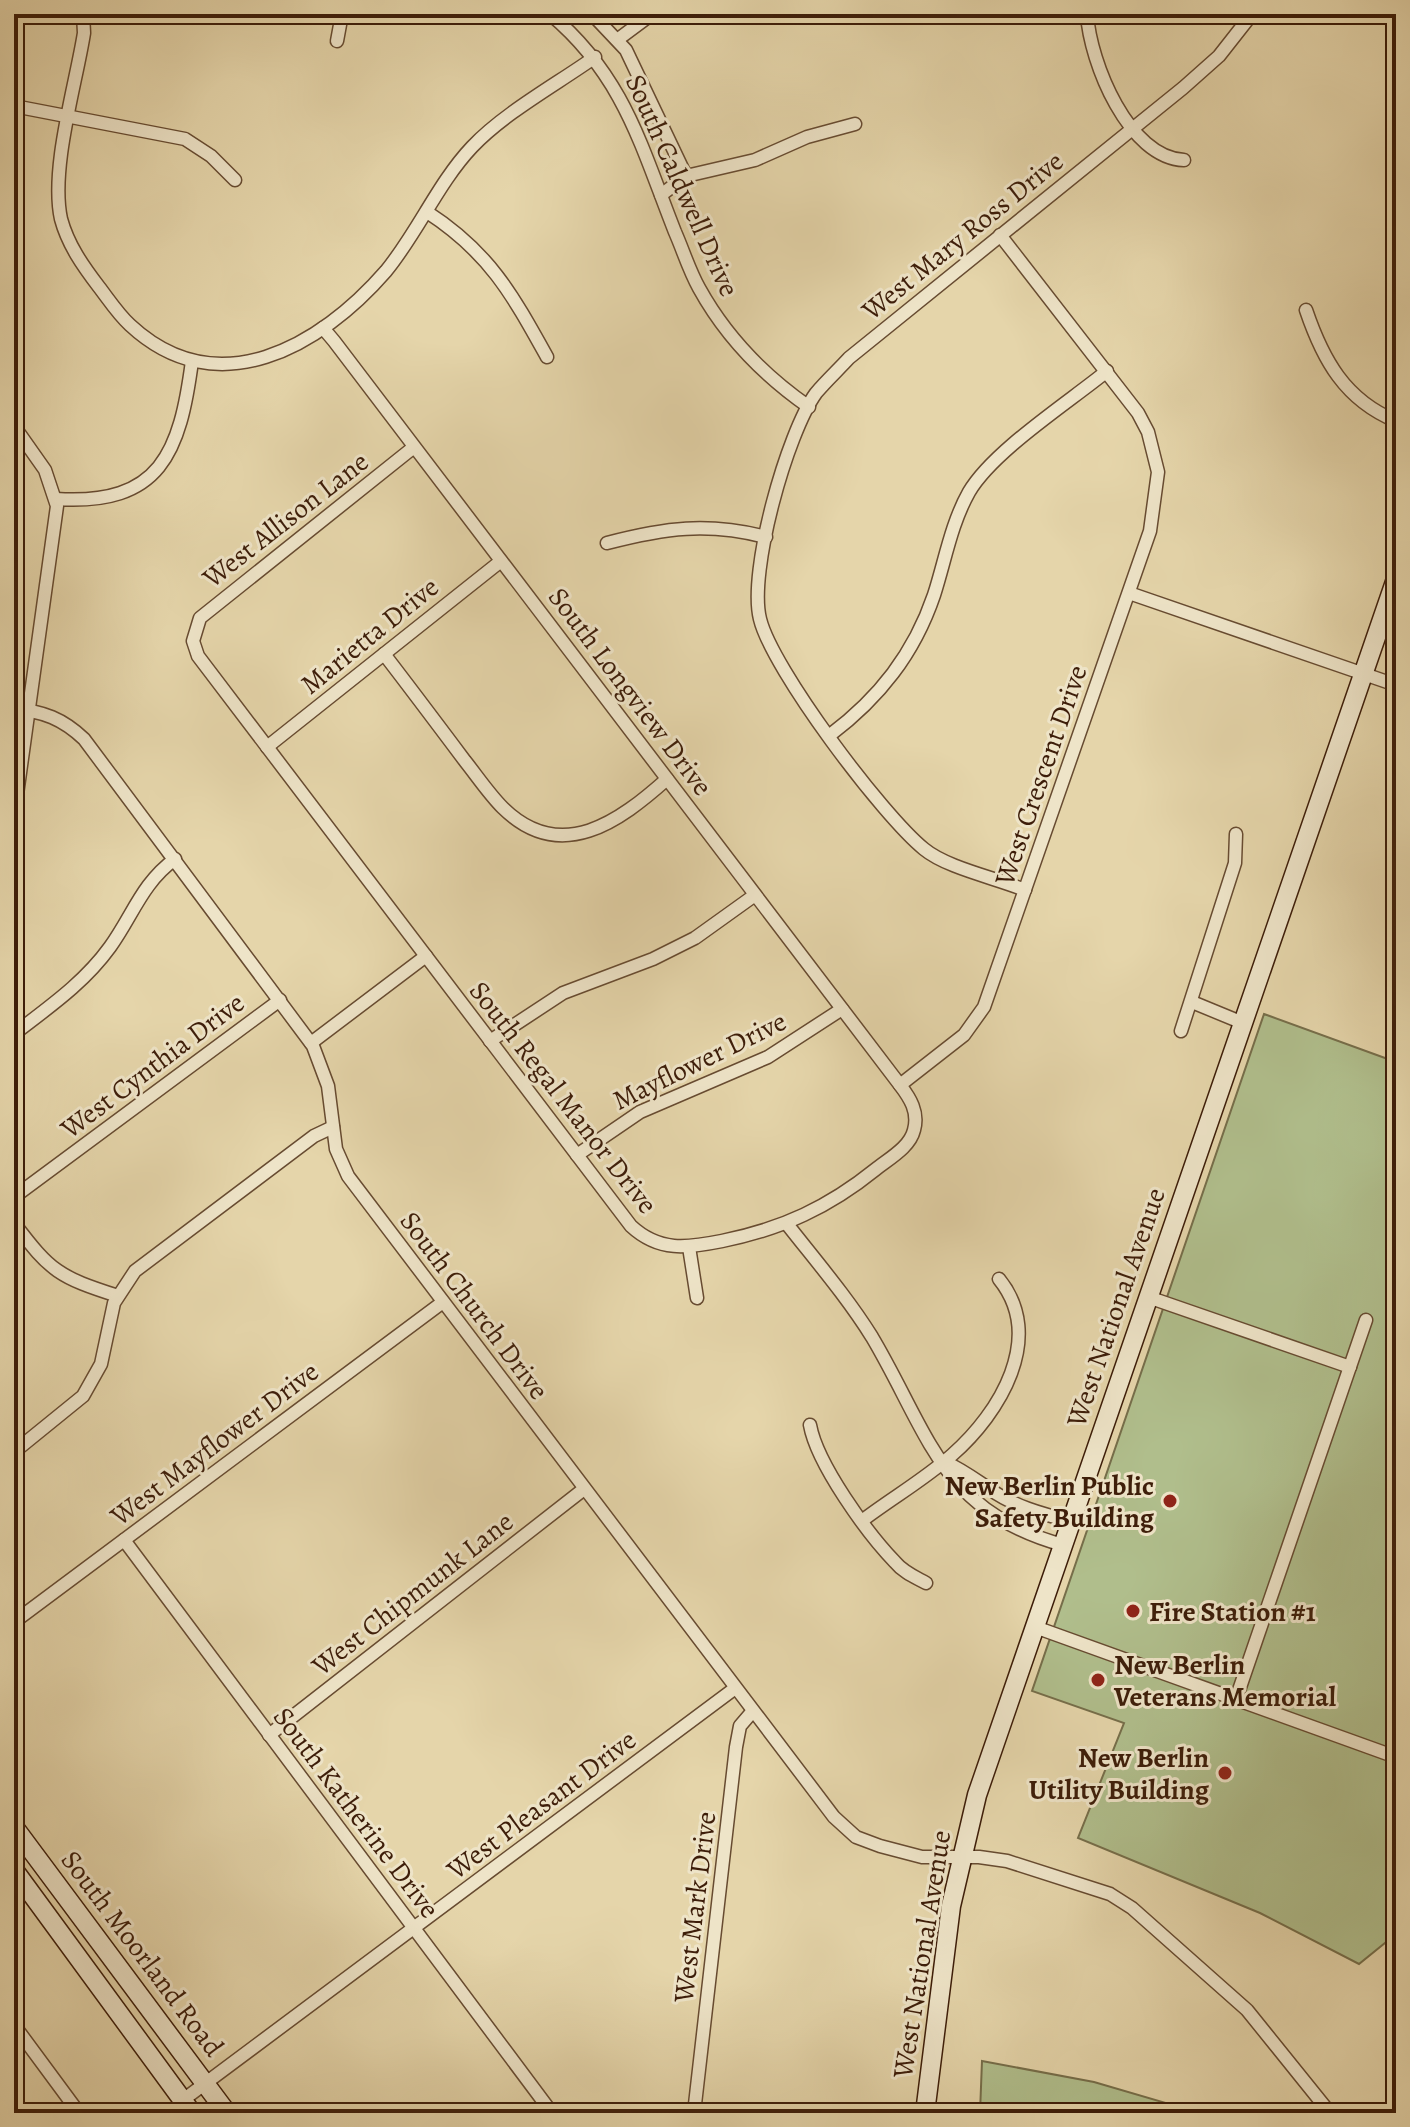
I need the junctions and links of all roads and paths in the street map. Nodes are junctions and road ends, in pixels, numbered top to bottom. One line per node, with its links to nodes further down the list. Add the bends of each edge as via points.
1 (83, 14): 12 (street)
2 (342, 14): 9 (street)
3 (550, 14): 10 (street, South Caldwell Drive)
4 (592, 14): 8 (street, South Caldwell Drive)
5 (652, 14): 8 (street)
6 (1087, 14): 14 (street, via 1103,82)
7 (1252, 14): 14 (street, West Mary Ross Drive, via 1219,56)
8 (617, 40): 16 (street, South Caldwell Drive)
9 (337, 41)
10 (595, 57): 18 (street, South Caldwell Drive, via 626,107); 19 (street, via 475,143)
11 (14, 106): 12 (street)
12 (70, 116): 17 (street, via 185,139); 24 (street, via 59,201 74,251 127,323 158,346)
13 (855, 124): 16 (street, via 807,137 755,160)
14 (1133, 128): 15 (street, via 1158,154); 20 (street, West Mary Ross Drive)
15 (1184, 160)
16 (686, 176): 18 (street)
17 (235, 180)
18 (661, 195): 26 (street, South Caldwell Drive, via 697,284 719,320 753,361)
19 (427, 212): 22 (street, via 386,270); 23 (street, via 486,257)
20 (1000, 235): 25 (street, West Crescent Drive); 26 (street, West Mary Ross Drive, via 849,358)
21 (1306, 310): 27 (street, via 1323,356 1340,381 1368,407)
22 (323, 328): 24 (street, via 262,360); 29 (street, South Longview Drive)
23 (547, 357)
24 (192, 361): 30 (street, via 180,432 158,467 134,488 111,497)
25 (1107, 371): 35 (street, West Crescent Drive, via 1138,413 1157,461 1158,492 1150,531); 42 (street, via 995,462 971,488 912,649 863,707)
26 (809, 407): 31 (street, West Mary Ross Drive)
27 (1396, 421)
28 (14, 426): 30 (street, via 45,470)
29 (414, 447): 33 (street, South Longview Drive); 36 (street, West Allison Lane, via 208,611)
30 (56, 499): 41 (street)
31 (766, 537): 32 (street, via 719,526 688,526); 42 (street, West Mary Ross Drive, via 757,579 762,628 770,651)
32 (607, 543)
33 (501, 561): 37 (street, Marietta Drive); 44 (street, South Longview Drive)
34 (1396, 579): 38 (main road, West National Avenue)
35 (1129, 593): 38 (street); 48 (street, West Crescent Drive)
36 (194, 636): 43 (street, South Regal Manor Drive, via 198,656)
37 (384, 654): 43 (street, Marietta Drive); 44 (street, via 496,801 530,827 565,835 593,831 611,824)
38 (1364, 673): 39 (street); 54 (main road, West National Avenue)
39 (1396, 685)
40 (14, 709): 41 (street)
41 (29, 710): 45 (street); 47 (street, South Church Drive, via 60,720 84,739)
42 (830, 735): 48 (street, West Mary Ross Drive, via 926,851)
43 (267, 747): 50 (street, South Regal Manor Drive)
44 (667, 779): 49 (street, South Longview Drive)
45 (14, 816)
46 (1236, 834): 52 (street, via 1235,863)
47 (175, 859): 51 (street, South Church Drive); 56 (street, via 139,894 97,964)
48 (1025, 890): 59 (street, West Crescent Drive, via 974,1026)
49 (755, 895): 53 (street, South Longview Drive); 57 (street, via 695,938 563,993)
50 (426, 956): 57 (street, South Regal Manor Drive); 58 (street)
51 (280, 1000): 58 (street, South Church Drive); 62 (street, West Cynthia Drive)
52 (1192, 1002): 54 (street); 55 (street)
53 (842, 1009): 59 (street, South Longview Drive); 61 (street, Mayflower Drive, via 768,1057 640,1112)
54 (1243, 1023): 68 (main road, West National Avenue)
55 (1181, 1031)
56 (14, 1034)
57 (490, 1041): 61 (street, South Regal Manor Drive)
58 (311, 1043): 60 (street, South Church Drive, via 328,1086)
59 (900, 1085): 64 (street, South Longview Drive, via 915,1116 908,1143 858,1184)
60 (333, 1127): 67 (street, via 145,1263); 70 (street, South Church Drive, via 348,1176)
61 (577, 1155): 65 (street, South Regal Manor Drive, via 641,1236 658,1244)
62 (14, 1197)
63 (14, 1223): 67 (street, via 51,1269 79,1285)
64 (787, 1224): 65 (street, South Regal Manor Drive); 75 (street, via 853,1308)
65 (689, 1247): 69 (street)
66 (999, 1279): 75 (street, via 1020,1319 1014,1363 989,1415)
67 (118, 1296): 74 (street, via 95,1379 77,1402)
68 (1148, 1297): 72 (street); 78 (main road, West National Avenue)
69 (697, 1298)
70 (443, 1302): 76 (street, South Church Drive); 79 (street, West Mayflower Drive)
71 (1366, 1320): 72 (street)
72 (1350, 1367): 85 (street)
73 (810, 1425): 77 (street, via 820,1459)
74 (14, 1452)
75 (945, 1462): 77 (street); 78 (street, via 1011,1502); 80 (street, via 953,1481 973,1502 1016,1529)
76 (584, 1489): 84 (street, South Church Drive); 87 (street, West Chipmunk Lane)
77 (863, 1520): 81 (street, via 895,1563)
78 (1071, 1521): 80 (main road, West National Avenue)
79 (124, 1540): 82 (street, West Mayflower Drive); 87 (street, South Katherine Drive)
80 (1063, 1545): 83 (main road, West National Avenue)
81 (926, 1583)
82 (14, 1622)
83 (1035, 1627): 85 (street); 90 (main road, West National Avenue)
84 (734, 1689): 86 (street, South Church Drive); 92 (street, West Pleasant Drive)
85 (1236, 1699): 88 (street)
86 (752, 1712): 90 (street, South Church Drive, via 823,1805 856,1837 922,1857); 99 (street, West Mark Drive, via 740,1726 736,1747)
87 (269, 1735): 92 (street, South Katherine Drive)
88 (1396, 1757)
89 (14, 1827): 94 (main road, South Moorland Road)
90 (960, 1859): 100 (main road, West National Avenue); 101 (street, South Church Drive, via 987,1858 1033,1868 1101,1890 1132,1908 1247,2010)
91 (14, 1870): 95 (main road, South Moorland Road)
92 (415, 1929): 94 (street, West Pleasant Drive); 98 (street, South Katherine Drive)
93 (14, 2025): 96 (street)
94 (205, 2084): 95 (street, West Pleasant Drive); 97 (main road, South Moorland Road)
95 (188, 2107)
96 (79, 2113)
97 (227, 2113)
98 (552, 2113)
99 (694, 2113)
100 (925, 2113)
101 (1330, 2113)

